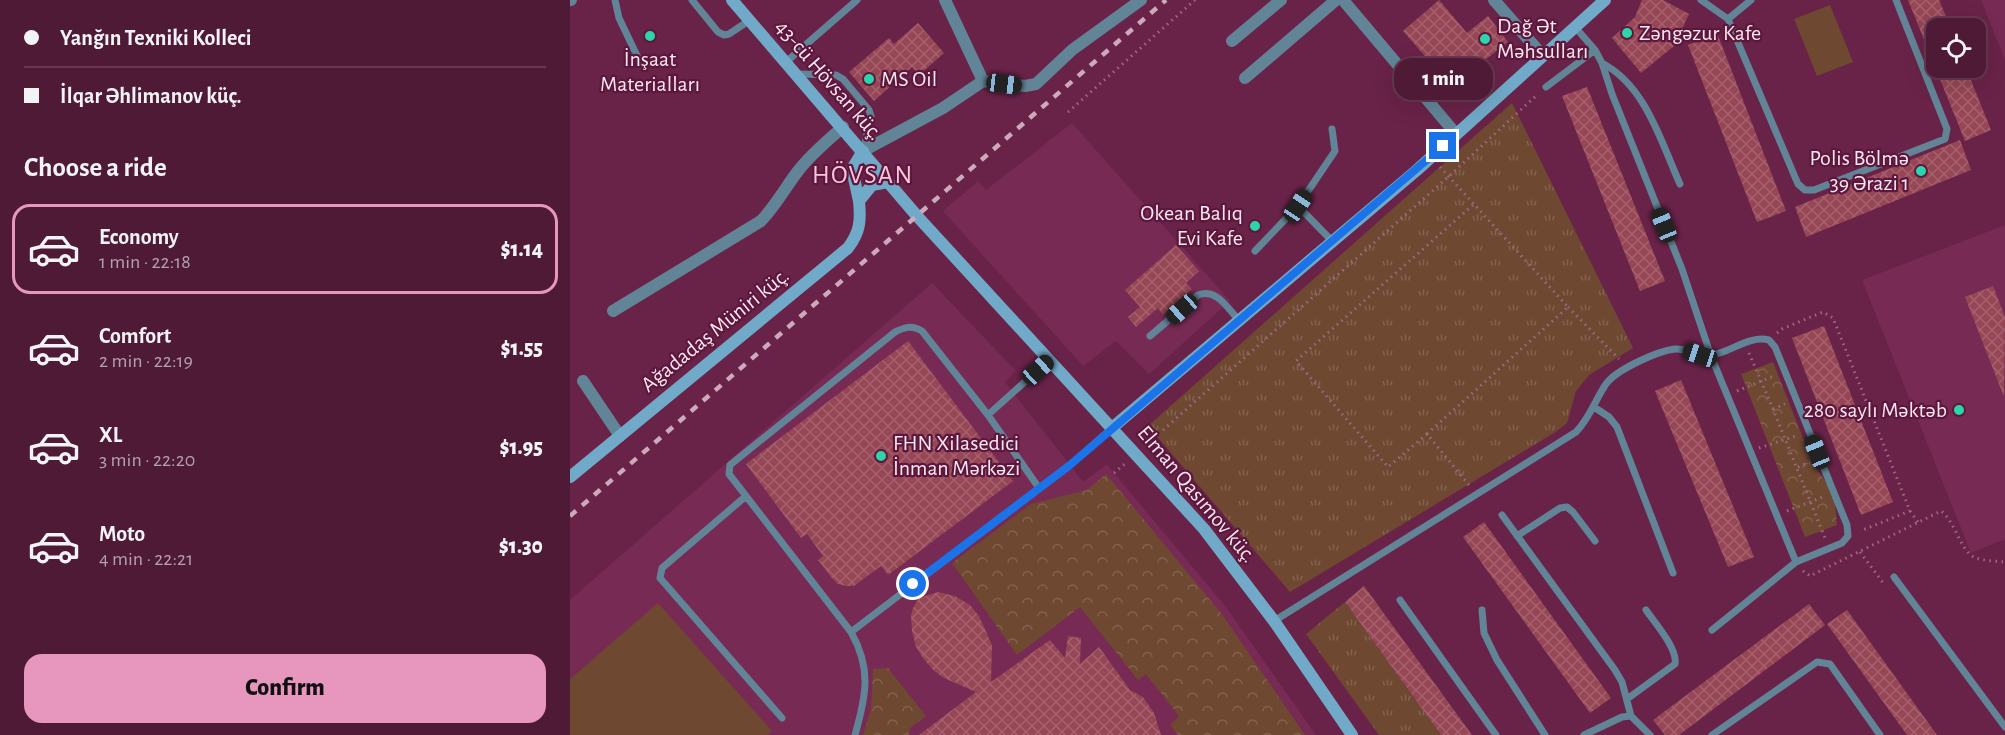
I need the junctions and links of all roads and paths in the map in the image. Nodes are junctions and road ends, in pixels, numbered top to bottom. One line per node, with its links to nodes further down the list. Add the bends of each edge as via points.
1 (615, 0): 24 (lane, via 619,18)
2 (692, 0): 17 (lane, via 724,35)
3 (732, 0): 17 (street, 43-cü Hövsan küç.)
4 (857, 0): 22 (lane)
5 (945, 0): 27 (street)
6 (1141, 0): 27 (street, via 1072,50 1036,84)
7 (1195, 0): 29 (path)
8 (1281, 0): 19 (street)
9 (1336, 0): 26 (street)
10 (1343, 0): 32 (street)
11 (1494, 0): 21 (street)
12 (1605, 0): 18 (street)
13 (1701, 0): 16 (lane)
14 (1751, 0): 16 (lane)
15 (1896, 0): 16 (lane, via 1947,129 1945,139 1814,190 1804,190 1798,184)
16 (1728, 19)
17 (750, 20): 22 (street, 43-cü Hövsan küç.)
18 (1575, 27): 20 (lane); 21 (street)
19 (1232, 41)
20 (1595, 50): 23 (lane); 28 (lane)
21 (1543, 56): 32 (street)
22 (786, 62): 25 (street, 43-cü Hövsan küç.)
23 (1602, 63): 37 (lane, via 1627,80 1644,105); 50 (lane, via 1682,269)
24 (641, 64)
25 (797, 74): 30 (street, 43-cü Hövsan küç.); 33 (lane, via 836,75 863,102 871,116)
26 (1245, 78)
27 (983, 81): 33 (street, via 943,108)
28 (1546, 87): 35 (path)
29 (1068, 112)
30 (843, 127): 33 (street, 43-cü Hövsan küç.); 45 (street, via 810,156 761,221)
31 (1332, 129): 40 (lane, via 1335,151)
32 (1456, 134): 34 (street)
33 (863, 151): 36 (street, 43-cü Hövsan küç.); 38 (street, Ağadadaş Müniri küç., via 852,170)
34 (1431, 157): 35 (path); 42 (street)
35 (1448, 177): 39 (path); 67 (path)
36 (888, 182): 38 (street, via 868,188); 41 (street, 43-cü Hövsan küç.)
37 (1680, 184)
38 (859, 201): 64 (street, Ağadadaş Müniri küç., via 861,224 848,248)
39 (1473, 205): 44 (path); 63 (path, via 1296,361 1388,467)
40 (1298, 206): 42 (lane); 43 (lane)
41 (917, 216): 51 (street, Elman Qasımov küç.)
42 (1332, 242): 46 (street)
43 (1255, 251)
44 (1568, 307): 52 (path); 63 (path)
45 (613, 311)
46 (1239, 320): 47 (lane, via 1214,294 1207,292 1198,295); 61 (street)
47 (1150, 336)
48 (1769, 339): 49 (lane); 62 (lane); 77 (path, via 1782,329 1823,312 1833,318)
49 (1744, 343): 50 (lane); 55 (path)
50 (1711, 356): 52 (lane, via 1678,348); 56 (lane)
51 (1050, 359): 60 (lane); 61 (street, Elman Qasımov küç.)
52 (1628, 368): 58 (lane, via 1604,386)
53 (1774, 376): 55 (path)
54 (584, 381): 64 (street)
55 (1762, 381): 56 (path); 59 (path)
56 (1727, 395): 66 (lane)
57 (1785, 404): 59 (path)
58 (1594, 407): 74 (lane, via 1576,432); 87 (lane, via 1617,427)
59 (1773, 409): 65 (path)
60 (988, 414): 72 (lane); 75 (lane, via 922,331 905,327 730,465 729,474)
61 (1113, 428): 67 (street, Elman Qasımov küç.); 72 (lane)
62 (1809, 431): 65 (path); 73 (lane)
63 (1427, 434): 74 (path)
64 (620, 436): 71 (street, Ağadadaş Müniri küç.)
65 (1785, 439): 66 (path); 69 (path)
66 (1751, 451): 79 (lane)
67 (1137, 454): 70 (path); 92 (street, Elman Qasımov küç., via 1204,529)
68 (1810, 462): 69 (path)
69 (1797, 468): 76 (path)
70 (1114, 472)
71 (570, 477)
72 (1039, 488): 94 (lane)
73 (1834, 492): 76 (path); 82 (lane)
74 (1476, 494): 92 (lane)
75 (746, 496): 94 (lane); 97 (lane, via 662,568 660,578)
76 (1811, 503): 79 (path); 84 (path)
77 (1910, 511): 80 (path); 82 (path)
78 (1502, 515): 81 (lane)
79 (1777, 515): 85 (lane)
80 (1918, 522): 85 (path, via 1810,576); 86 (path, via 1941,511 1967,552 1974,557)
81 (1517, 536): 83 (lane, via 1567,507); 95 (lane, via 1615,670)
82 (1848, 536): 84 (lane)
83 (1595, 541)
84 (1829, 548): 85 (lane)
85 (1796, 562): 93 (lane)
86 (2005, 562)
87 (1673, 573)
88 (1894, 577): 98 (lane)
89 (1400, 600): 101 (lane)
90 (1482, 610): 102 (lane, via 1484,633 1497,660)
91 (1646, 610): 95 (lane, via 1677,657 1675,664)
92 (1274, 621): 100 (street, Elman Qasımov küç.)
93 (1712, 630)
94 (851, 632): 99 (lane, via 861,650 864,669 864,700)
95 (1627, 699): 96 (lane)
96 (1630, 716): 103 (lane); 104 (lane)
97 (782, 718)
98 (2005, 727)
99 (855, 735)
100 (1353, 735)
101 (1496, 735)
102 (1545, 735)
103 (1584, 735)
104 (1650, 735)
105 (1712, 735): 106 (lane, via 1817,662 1830,664)
106 (1880, 735)

